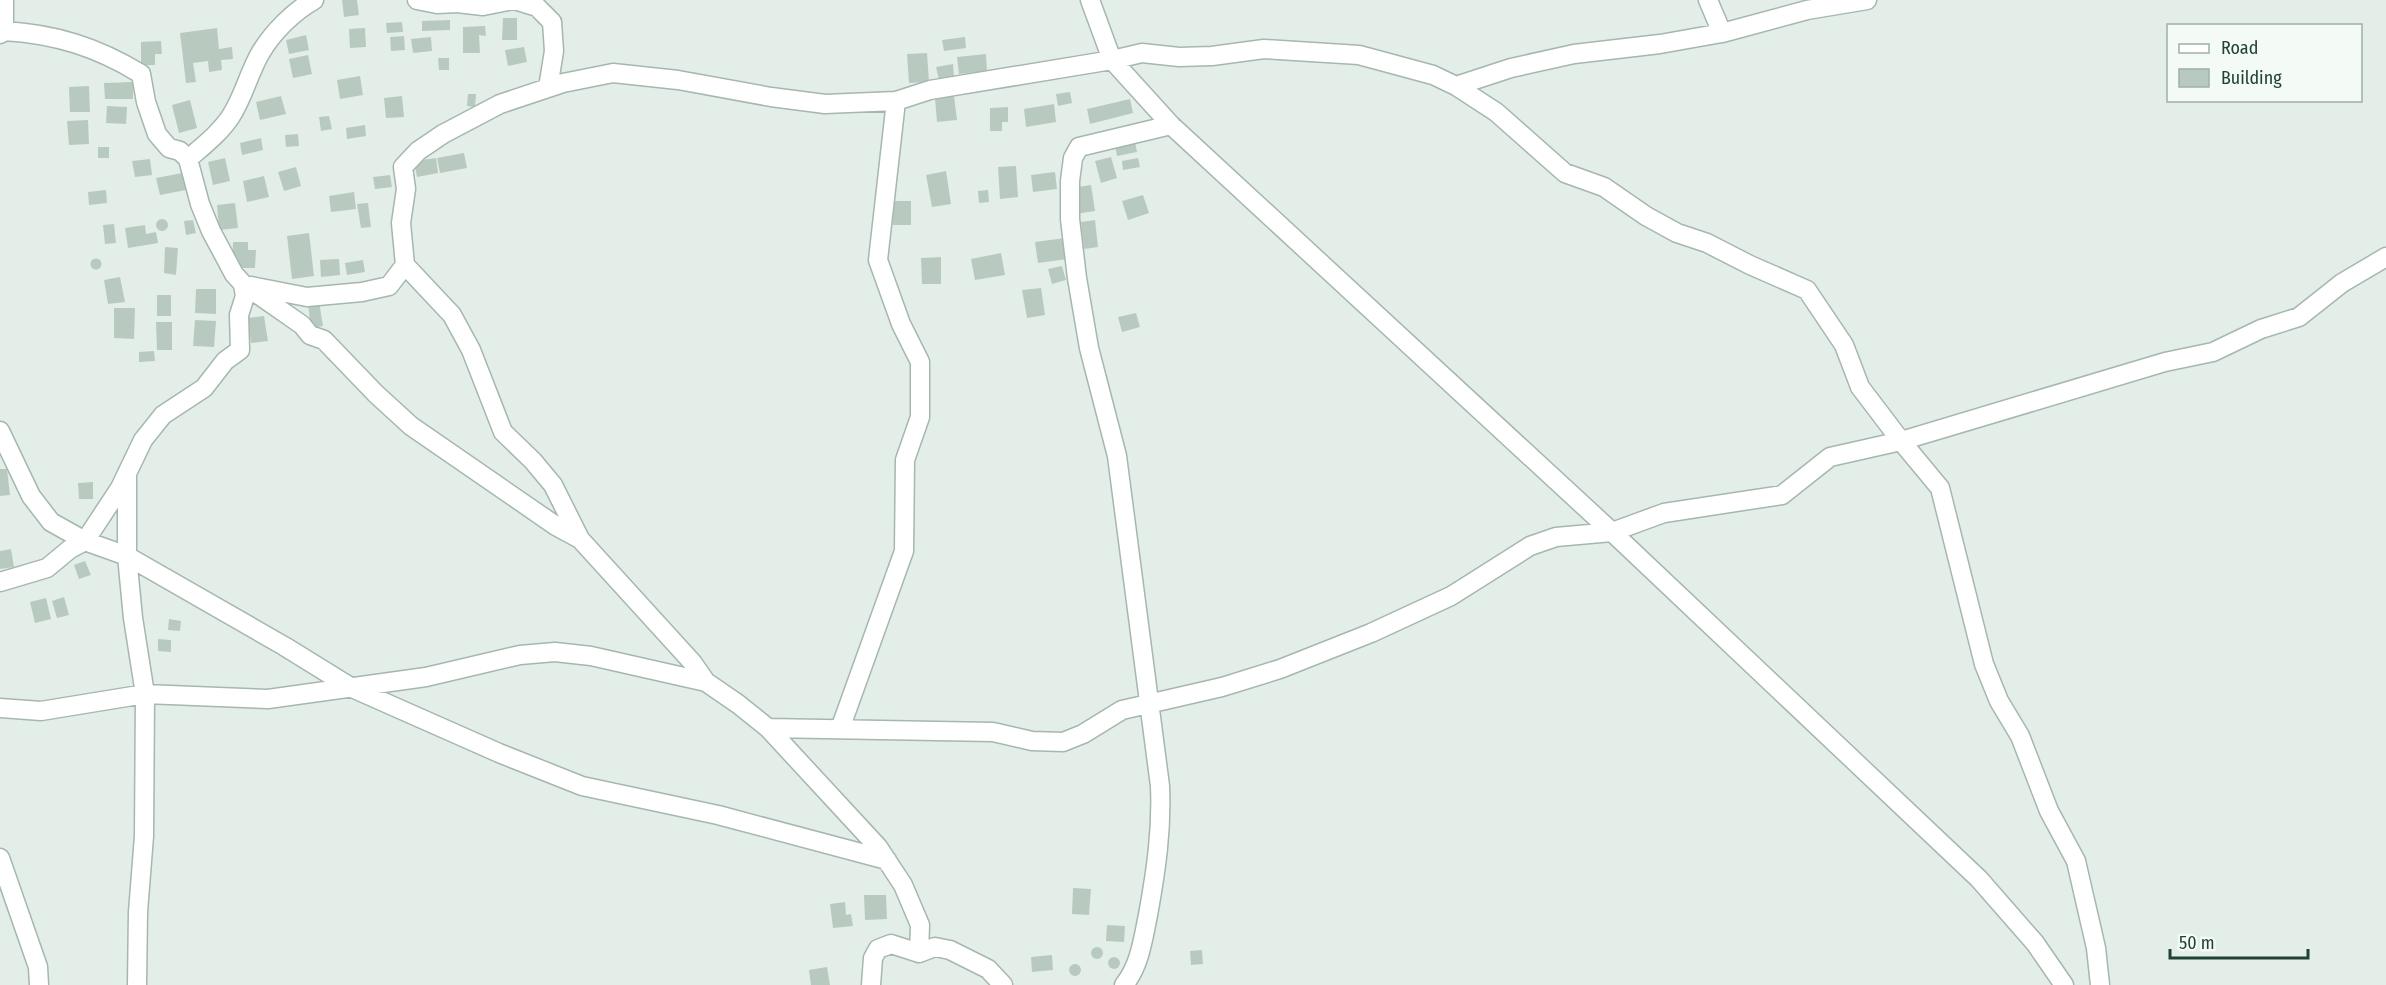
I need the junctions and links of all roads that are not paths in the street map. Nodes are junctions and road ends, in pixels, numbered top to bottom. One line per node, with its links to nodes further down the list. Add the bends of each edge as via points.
1 (4, 0): 9 (street)
2 (314, 0): 16 (street, via 280,28 261,52 231,116)
3 (417, 0): 8 (street, via 437,4)
4 (514, 0): 8 (street, via 483,6); 13 (street, via 537,7 552,22 554,51)
5 (1090, 0): 11 (street)
6 (1708, 0): 10 (street)
7 (1867, 0): 10 (street, via 1808,10)
8 (458, 1)
9 (2, 32): 16 (street, via 29,32 78,42 141,74 157,134 169,148)
10 (1722, 33): 12 (street, via 1574,54)
11 (1112, 60): 12 (street, via 1142,53 1212,56 1264,49 1359,55 1433,75); 14 (street, via 930,90); 15 (street)
12 (1456, 86): 21 (street, via 1496,112 1565,173 1604,187 1677,233 1807,290 1844,345 1860,387)
13 (548, 88): 14 (street, via 612,73 825,104); 18 (street, via 500,104 443,134 403,167 406,189 401,223)
14 (896, 100): 34 (street, via 879,260 901,324 920,362 920,417 905,460 904,551)
15 (1171, 125): 23 (street); 31 (street, via 1079,147 1070,181 1077,278 1089,348 1118,456)
16 (188, 159): 19 (street, via 211,231)
17 (2386, 257): 21 (street, via 2342,283 2300,316 2213,352 2165,362)
18 (405, 265): 19 (street, via 389,286 362,292 307,297); 24 (street, via 452,315 471,350 503,432 553,485)
19 (243, 284): 22 (street, via 240,350 225,361 204,388 163,415 143,440); 24 (street, via 310,335 324,340 411,426)
20 (0, 431): 25 (street, via 39,509 51,522)
21 (1901, 441): 23 (street, via 1830,457 1782,495 1664,513); 44 (street, via 1940,488 1984,664 1999,701 2020,736 2049,811 2076,861 2096,948)
22 (127, 475): 25 (street); 26 (street)
23 (1612, 532): 31 (street, via 1556,537 1530,546 1451,596 1371,633 1280,669); 43 (street, via 1979,879 2035,943)
24 (580, 539): 28 (street)
25 (85, 541): 26 (street); 27 (street, via 47,568)
26 (127, 556): 29 (street); 30 (street)
27 (0, 582)
28 (706, 682): 29 (street, via 591,656 555,652 520,655 426,677); 33 (street)
29 (352, 688): 30 (street, via 268,699); 36 (street, via 582,786 718,815)
30 (145, 694): 32 (street, via 41,711); 39 (street, via 144,836)
31 (1148, 703): 34 (street, via 1122,710 1063,742 1032,741 993,732); 42 (street, via 1160,786 1158,865 1140,952)
32 (0, 708)
33 (768, 728): 34 (street); 36 (street)
34 (840, 729)
35 (0, 858): 38 (street, via 38,967)
36 (887, 861): 37 (street, via 903,885 920,925)
37 (919, 952): 40 (street, via 891,945 878,950 873,958); 41 (street, via 935,947 950,950 988,969)
38 (39, 985)
39 (136, 985)
40 (871, 985)
41 (1003, 985)
42 (1124, 985)
43 (2064, 985)
44 (2100, 985)

